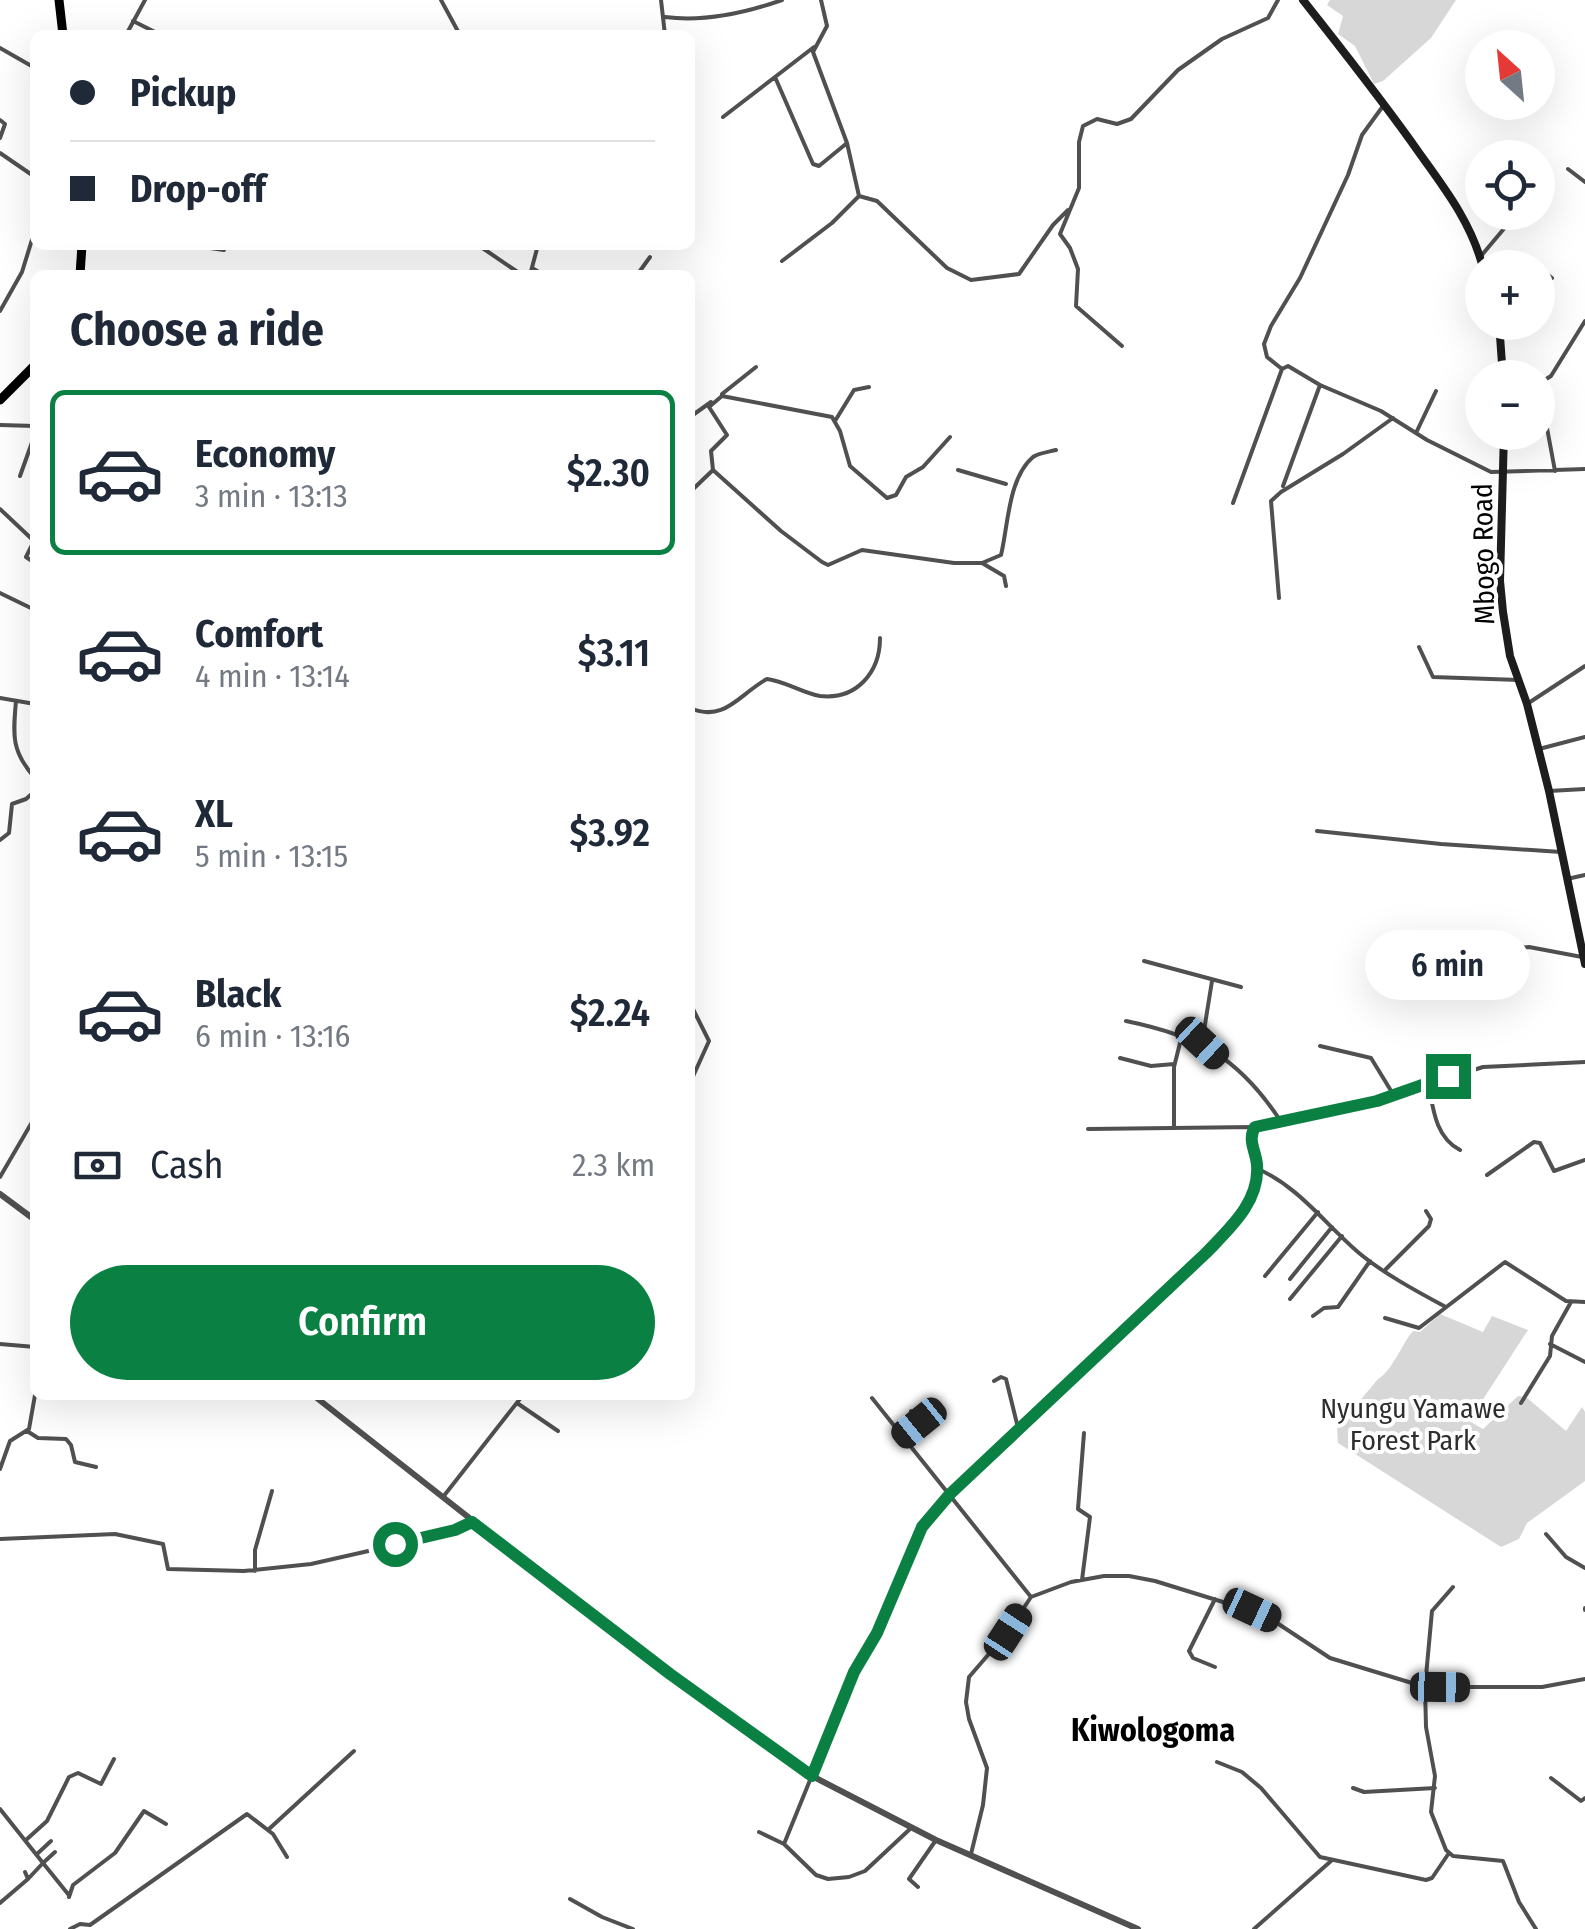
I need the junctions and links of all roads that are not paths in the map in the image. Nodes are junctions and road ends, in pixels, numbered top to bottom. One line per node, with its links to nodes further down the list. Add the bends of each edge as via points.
1 (60, 0): 11 (main road)
2 (145, 0): 10 (street)
3 (441, 0): 14 (street)
4 (662, 0): 9 (street)
5 (782, 0): 9 (street, via 689,20)
6 (821, 0): 16 (street, via 827,26)
7 (1278, 0): 30 (street, via 1268,18 1178,70 1131,119 1083,126)
8 (1303, 0): 20 (main road)
9 (665, 17): 15 (street)
10 (132, 21): 12 (street); 13 (street)
11 (63, 30)
12 (128, 30)
13 (151, 30)
14 (457, 30)
15 (665, 30)
16 (814, 47): 19 (street); 24 (street)
17 (0, 48): 18 (street)
18 (30, 65)
19 (775, 77): 21 (street); 24 (street, via 813,164)
20 (1384, 103): 35 (main road, via 1450,196); 48 (street, via 1362,135 1264,344 1266,357)
21 (724, 117)
22 (0, 120): 23 (street)
23 (0, 138)
24 (848, 143): 29 (street)
25 (0, 154): 27 (street)
26 (1568, 169): 28 (street)
27 (30, 174)
28 (1585, 182)
29 (859, 196): 30 (street, via 877,201 947,268 971,280 1019,274); 38 (street)
30 (1072, 207): 45 (street, via 1059,232 1078,269 1076,306)
31 (1502, 230): 36 (street)
32 (30, 246): 43 (street)
33 (485, 250): 40 (street)
34 (537, 250): 39 (street)
35 (1478, 250)
36 (1485, 250)
37 (650, 257): 42 (street)
38 (782, 261)
39 (532, 268): 41 (street)
40 (515, 270)
41 (535, 270)
42 (641, 270)
43 (0, 312)
44 (1585, 321): 47 (street)
45 (1122, 346)
46 (756, 367): 54 (street)
47 (1555, 368)
48 (1282, 369): 50 (street, via 1291,366); 74 (street)
49 (30, 370): 53 (main road)
50 (1320, 385): 55 (street); 72 (street)
51 (869, 388): 56 (street, via 854,390)
52 (1436, 390): 59 (street)
53 (0, 400)
54 (695, 413)
55 (1393, 418): 59 (street); 80 (street, via 1271,502)
56 (835, 421): 60 (street, via 850,466 887,498); 66 (street, via 722,396 710,406 727,435 710,451)
57 (0, 425): 58 (street)
58 (30, 426)
59 (1416, 433): 69 (street)
60 (950, 437)
61 (30, 448): 70 (street)
62 (1056, 450): 77 (street, via 1036,455 1024,469 1004,522 1001,555)
63 (1504, 450): 69 (main road, Mbogo Road)
64 (1551, 450): 68 (street)
65 (1585, 469): 68 (street)
66 (712, 470): 73 (street); 77 (street, via 828,564 862,550)
67 (958, 470): 71 (street)
68 (1555, 471): 69 (street)
69 (1503, 474): 85 (main road, Mbogo Road, via 1500,581 1510,656)
70 (20, 476)
71 (1006, 484)
72 (1283, 486)
73 (695, 487)
74 (1234, 503)
75 (0, 509): 76 (street)
76 (30, 537)
77 (982, 563): 78 (street, via 1004,576)
78 (1006, 586)
79 (0, 594): 81 (street)
80 (1279, 598)
81 (30, 608)
82 (880, 638): 90 (street, via 875,669 846,693 818,696 767,680 712,714)
83 (1419, 647): 85 (street, via 1432,676)
84 (1585, 666): 89 (street)
85 (1520, 680): 89 (main road, Mbogo Road)
86 (0, 698): 87 (street)
87 (16, 701): 88 (street); 93 (street, via 13,742)
88 (30, 703)
89 (1527, 704): 92 (main road, Mbogo Road)
90 (695, 709)
91 (1585, 737): 92 (street)
92 (1539, 749): 95 (main road, Mbogo Road)
93 (30, 772)
94 (1585, 789): 95 (street)
95 (1549, 791): 99 (main road, Mbogo Road)
96 (30, 795): 98 (street, via 14,803 10,833)
97 (1317, 830): 99 (street)
98 (0, 840)
99 (1562, 852): 101 (main road, Mbogo Road)
100 (1585, 875): 101 (street)
101 (1567, 879): 103 (main road, Mbogo Road)
102 (1144, 961): 104 (street)
103 (1584, 961): 105 (street, via 1529,948 1494,951)
104 (1212, 981): 106 (street); 110 (street)
105 (1470, 984)
106 (1240, 987)
107 (695, 1013): 115 (street, via 709,1039)
108 (1126, 1021): 109 (street)
109 (1182, 1035): 110 (street); 114 (street)
110 (1202, 1043): 118 (street, via 1248,1078)
111 (1320, 1046): 117 (street, via 1371,1058)
112 (1120, 1058): 114 (street)
113 (1585, 1062): 116 (street, via 1496,1064)
114 (1175, 1064): 120 (street)
115 (695, 1071)
116 (1428, 1082): 117 (street); 123 (street, via 1436,1122)
117 (1394, 1096): 118 (street)
118 (1281, 1121): 121 (street)
119 (30, 1126): 127 (street)
120 (1174, 1127): 121 (street); 122 (street)
121 (1255, 1127): 125 (street)
122 (1088, 1129)
123 (1460, 1150)
124 (1585, 1160): 126 (street, via 1554,1170 1534,1142)
125 (1258, 1169): 130 (street); 156 (street, via 1249,1203 1220,1238)
126 (1488, 1175)
127 (0, 1177)
128 (0, 1194): 131 (street)
129 (1426, 1210): 135 (street, via 1429,1226)
130 (1318, 1212): 132 (street); 136 (street)
131 (30, 1216)
132 (1332, 1227): 133 (street); 137 (street)
133 (1342, 1236): 134 (street); 138 (street)
134 (1370, 1261): 135 (street); 142 (street, via 1338,1307)
135 (1386, 1270): 141 (street)
136 (1265, 1276)
137 (1290, 1279)
138 (1290, 1299)
139 (1571, 1302): 140 (street); 141 (street, via 1506,1262); 145 (street)
140 (1585, 1302)
141 (1444, 1306): 143 (street, via 1417,1328)
142 (1313, 1316)
143 (1385, 1318)
144 (0, 1344): 146 (street)
145 (1550, 1344): 147 (street); 154 (street, via 1550,1356)
146 (30, 1347)
147 (1585, 1362)
148 (994, 1382): 156 (street, via 1006,1379)
149 (872, 1398): 160 (street)
150 (34, 1400): 158 (street)
151 (320, 1400): 165 (street)
152 (519, 1400): 153 (street)
153 (517, 1403): 157 (street); 165 (street)
154 (1521, 1403)
155 (911, 1412): 160 (street, via 920,1422)
156 (1018, 1428): 164 (street)
157 (558, 1430)
158 (27, 1431): 161 (street, via 66,1439 75,1462); 162 (street, via 8,1444)
159 (1084, 1432): 171 (street, via 1078,1508 1090,1517)
160 (901, 1438): 164 (street)
161 (96, 1468)
162 (0, 1469)
163 (272, 1490): 170 (street)
164 (950, 1494): 173 (street); 181 (street, via 922,1527)
165 (442, 1498): 166 (street)
166 (472, 1522): 170 (street, via 311,1564); 181 (street)
167 (1546, 1534): 169 (street)
168 (0, 1539): 170 (street, via 128,1535 163,1544 168,1568)
169 (1585, 1568)
170 (255, 1570)
171 (1082, 1580): 173 (street); 174 (street, via 1128,1576)
172 (1453, 1587): 177 (street, via 1432,1612)
173 (1031, 1596): 198 (street, via 966,1689 987,1768)
174 (1215, 1600): 175 (street, via 1189,1651); 177 (street, via 1274,1621 1330,1658)
175 (1215, 1667)
176 (1585, 1679): 177 (street, via 1542,1687)
177 (1425, 1687): 184 (street)
178 (354, 1751): 189 (street)
179 (114, 1759): 191 (street, via 102,1784 78,1774 69,1778 47,1820)
180 (1217, 1762): 200 (street, via 1252,1780 1314,1852)
181 (812, 1776): 188 (street); 194 (street)
182 (1551, 1778): 185 (street)
183 (1353, 1788): 184 (street)
184 (1435, 1788): 196 (street, via 1431,1812)
185 (1585, 1798)
186 (0, 1809): 191 (street)
187 (166, 1824): 201 (street, via 144,1811 115,1852 73,1885 69,1896)
188 (911, 1828): 192 (street); 194 (street, via 874,1865 849,1877 816,1875)
189 (268, 1830): 199 (street); 207 (street, via 246,1814)
190 (759, 1832): 194 (street)
191 (26, 1840): 197 (street)
192 (936, 1840): 198 (street); 204 (street, via 909,1879)
193 (51, 1841): 197 (street)
194 (784, 1844)
195 (54, 1852): 201 (street)
196 (1449, 1853): 200 (street, via 1426,1880); 212 (street, via 1503,1861)
197 (37, 1854): 201 (street)
198 (971, 1855): 210 (street)
199 (286, 1858)
200 (1331, 1861): 211 (street)
201 (43, 1864): 203 (street)
202 (25, 1872): 203 (street)
203 (28, 1879): 206 (street)
204 (918, 1887)
205 (570, 1899): 209 (street)
206 (0, 1903)
207 (91, 1927): 208 (street)
208 (70, 1929)
209 (633, 1929)
210 (1138, 1929)
211 (1254, 1929)
212 (1536, 1929)

